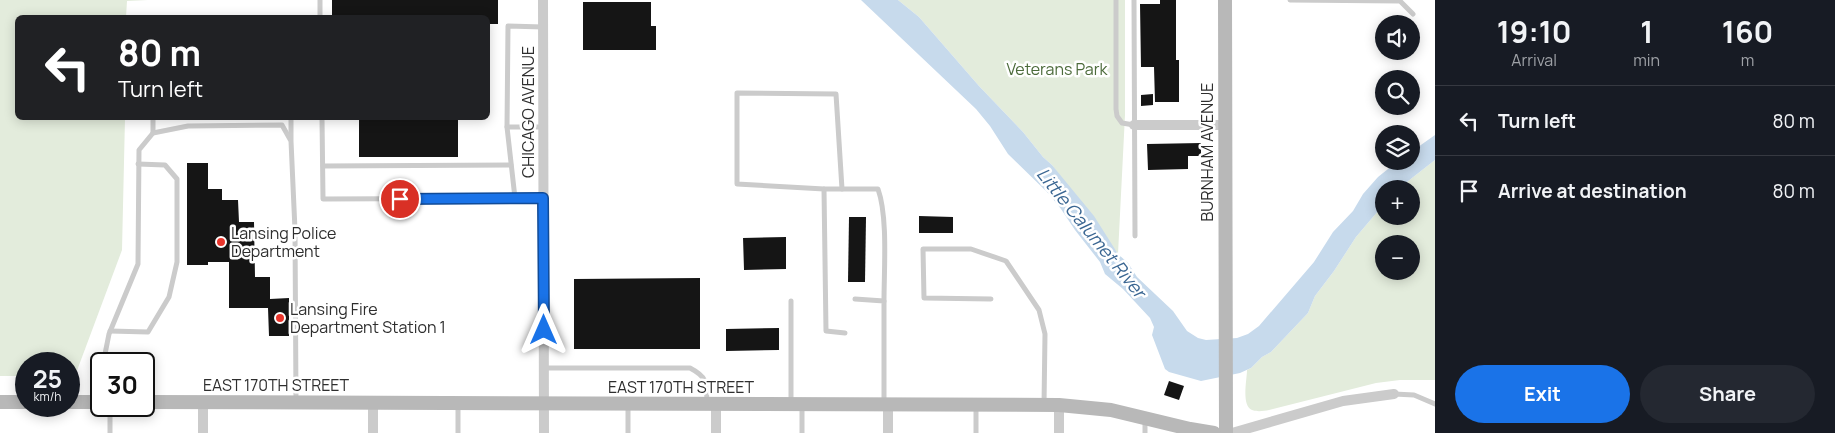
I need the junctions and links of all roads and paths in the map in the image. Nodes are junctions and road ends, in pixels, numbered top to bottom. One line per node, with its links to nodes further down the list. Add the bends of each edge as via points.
1 (320, 0): 8 (lane)
2 (543, 0): 9 (street, CHICAGO AVENUE)
3 (1116, 0): 17 (lane, via 1117,116 1122,123)
4 (1134, 0): 17 (lane)
5 (1225, 0): 18 (street, BURNHAM AVENUE)
6 (1290, 0): 7 (lane, via 1400,1)
7 (1413, 14)
8 (320, 15)
9 (543, 27): 21 (lane, via 508,26); 22 (street, CHICAGO AVENUE)
10 (153, 120): 23 (lane)
11 (196, 120): 19 (lane)
12 (226, 120): 20 (lane)
13 (256, 120): 16 (lane)
14 (290, 120): 24 (lane)
15 (322, 120): 27 (lane)
16 (256, 125): 20 (lane); 24 (lane, via 282,125)
17 (1134, 125): 18 (street); 32 (lane)
18 (1225, 125): 73 (street, BURNHAM AVENUE)
19 (196, 126): 20 (lane); 23 (lane)
20 (226, 126)
21 (507, 127): 22 (lane); 26 (lane)
22 (543, 127): 31 (street, CHICAGO AVENUE)
23 (153, 133): 25 (lane, via 139,150)
24 (291, 141): 46 (lane)
25 (138, 164): 37 (lane, via 138,264); 37 (lane, via 165,165 176,179 177,262 169,297 148,332)
26 (511, 165): 27 (lane); 30 (lane)
27 (322, 166): 30 (lane, via 323,200)
28 (824, 188): 29 (lane); 29 (lane, via 737,184 737,93 836,94); 38 (lane, via 826,331)
29 (842, 188): 36 (lane, via 878,189 882,198)
30 (515, 198): 31 (lane)
31 (543, 198): 40 (street, CHICAGO AVENUE)
32 (1134, 236)
33 (855, 299): 36 (lane)
34 (991, 299): 56 (lane, via 924,298 923,249 971,250 1006,261 1039,310 1045,334)
35 (791, 301): 53 (lane)
36 (884, 301): 54 (lane)
37 (110, 331): 39 (lane)
38 (845, 333)
39 (106, 352)
40 (544, 368): 50 (street, CHICAGO AVENUE); 52 (lane, via 690,368 706,380)
41 (1394, 394): 48 (lane, via 1414,395); 74 (street, via 1343,401)
42 (0, 402): 43 (street)
43 (15, 402)
44 (155, 402): 45 (street, EAST 170TH STREET)
45 (203, 403): 46 (street, EAST 170TH STREET); 61 (street)
46 (296, 403): 47 (street, EAST 170TH STREET)
47 (373, 403): 49 (street, EAST 170TH STREET); 62 (street)
48 (1435, 403)
49 (458, 404): 50 (street, EAST 170TH STREET); 63 (lane)
50 (544, 404): 51 (street, EAST 170TH STREET); 64 (street, CHICAGO AVENUE)
51 (628, 404): 52 (street, EAST 170TH STREET); 65 (lane)
52 (712, 404): 53 (street, EAST 170TH STREET); 66 (street)
53 (797, 405): 54 (street, EAST 170TH STREET); 67 (lane)
54 (886, 405): 55 (street, EAST 170TH STREET); 68 (street)
55 (976, 405): 56 (street, EAST 170TH STREET); 69 (lane)
56 (1044, 405): 57 (street, EAST 170TH STREET)
57 (1059, 405): 59 (street, EAST 170TH STREET, via 1111,410); 70 (street)
58 (110, 417): 60 (lane)
59 (1145, 418): 71 (lane); 72 (street, EAST 170TH STREET)
60 (110, 433)
61 (203, 433)
62 (373, 433)
63 (458, 433)
64 (544, 433)
65 (628, 433)
66 (716, 433)
67 (802, 433)
68 (888, 433)
69 (976, 433)
70 (1059, 433)
71 (1145, 433)
72 (1214, 433)
73 (1226, 433)
74 (1232, 433)

